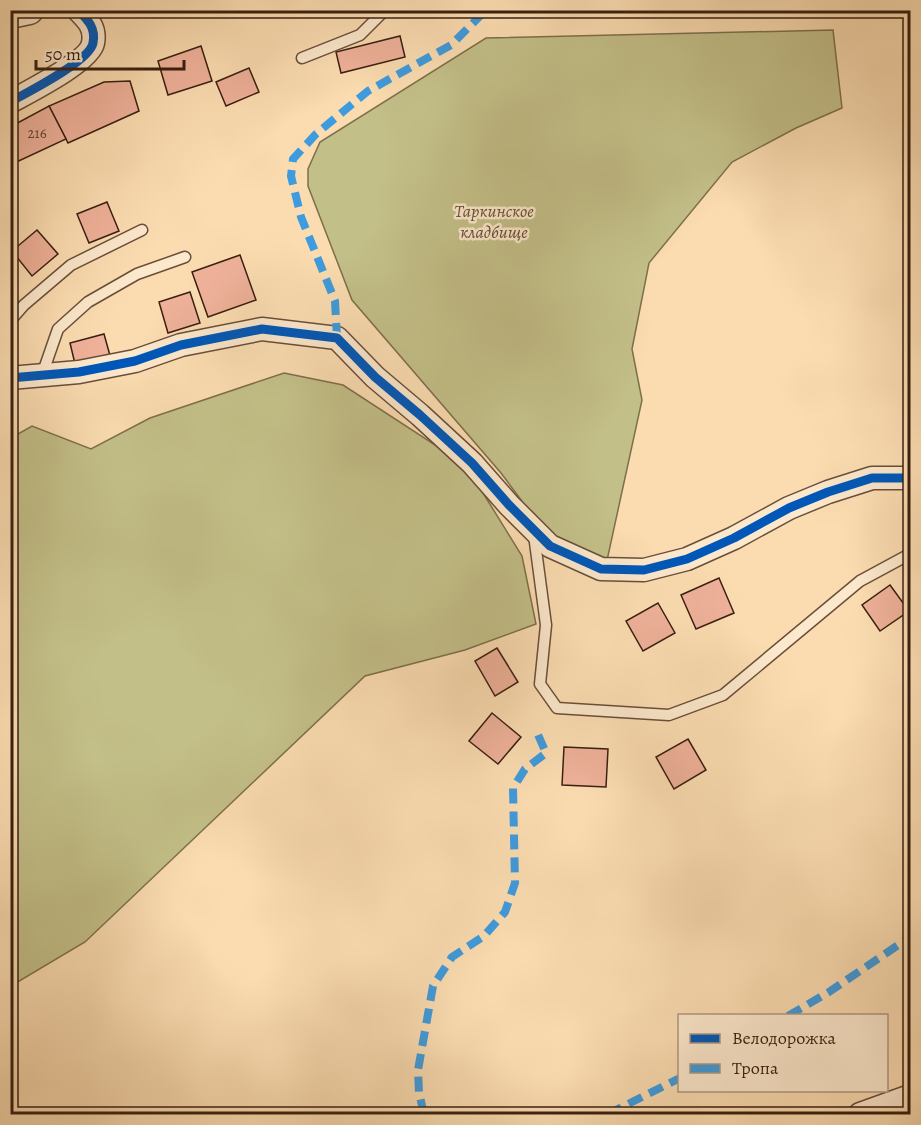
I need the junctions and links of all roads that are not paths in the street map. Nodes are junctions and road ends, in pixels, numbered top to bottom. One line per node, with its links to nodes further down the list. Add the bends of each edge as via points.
1 (29, 10): 4 (street)
2 (78, 10): 6 (street, via 94,31 93,45 81,60)
3 (385, 10): 5 (lane, via 360,35)
4 (10, 14)
5 (302, 57)
6 (10, 102)
7 (142, 230): 9 (lane, via 71,265)
8 (185, 257): 10 (lane, via 137,274 88,302 58,330)
9 (10, 321)
10 (42, 375): 11 (street); 13 (street, via 135,361 181,345 262,329 338,338 375,377 471,463)
11 (10, 378)
12 (910, 478): 13 (street, via 872,478 828,492 687,559 644,570 601,569 550,546)
13 (533, 529): 14 (lane, via 546,625 540,684 557,708 669,714 723,695 860,581)
14 (910, 554)
15 (910, 1096): 16 (street)
16 (860, 1114)

